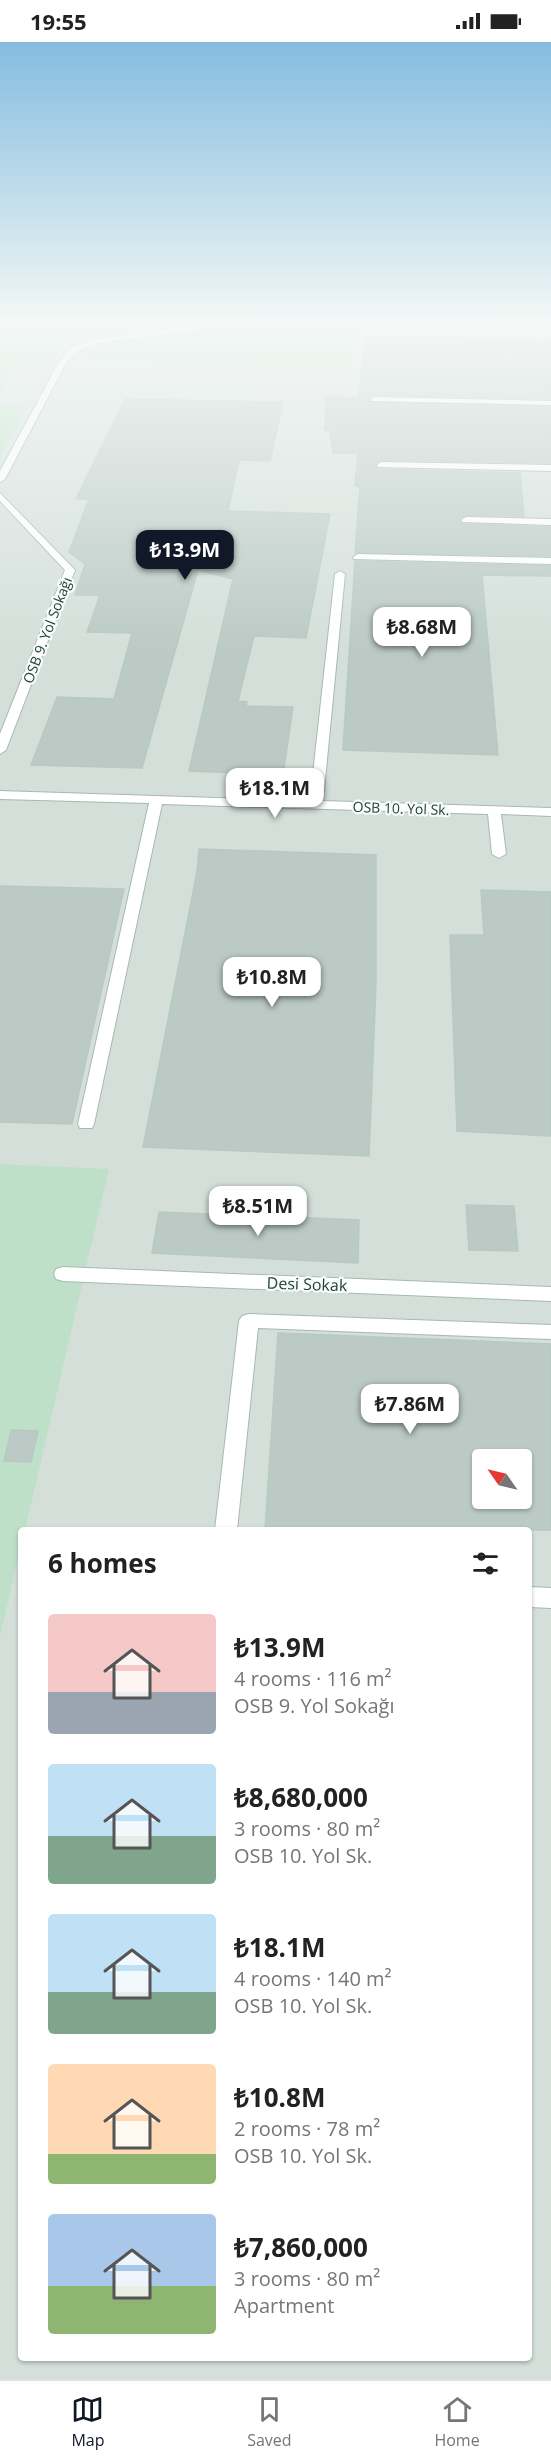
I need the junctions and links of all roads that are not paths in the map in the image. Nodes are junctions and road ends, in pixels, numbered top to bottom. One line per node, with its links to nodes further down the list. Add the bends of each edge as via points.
1 (24, 434): 4 (street)
2 (381, 465): 3 (street)
3 (551, 468)
4 (0, 479)
5 (0, 496): 11 (street, OSB 9. Yol Sokağı, via 70,570)
6 (466, 520): 7 (street)
7 (551, 522)
8 (358, 557): 9 (street)
9 (551, 561)
10 (340, 574): 14 (street)
11 (0, 750)
12 (0, 795): 13 (street, OSB 10. Yol Sk.)
13 (156, 800): 14 (street, OSB 10. Yol Sk.); 18 (street)
14 (316, 805): 15 (street, OSB 10. Yol Sk.)
15 (494, 811): 16 (street, OSB 10. Yol Sk.); 17 (street)
16 (551, 812)
17 (499, 854)
18 (86, 1124)
19 (63, 1274): 20 (street, Desi Sokak)
20 (551, 1294)
21 (551, 1332): 22 (street, via 249,1321)
22 (226, 1527)
23 (532, 1597): 24 (street)
24 (551, 1598)

